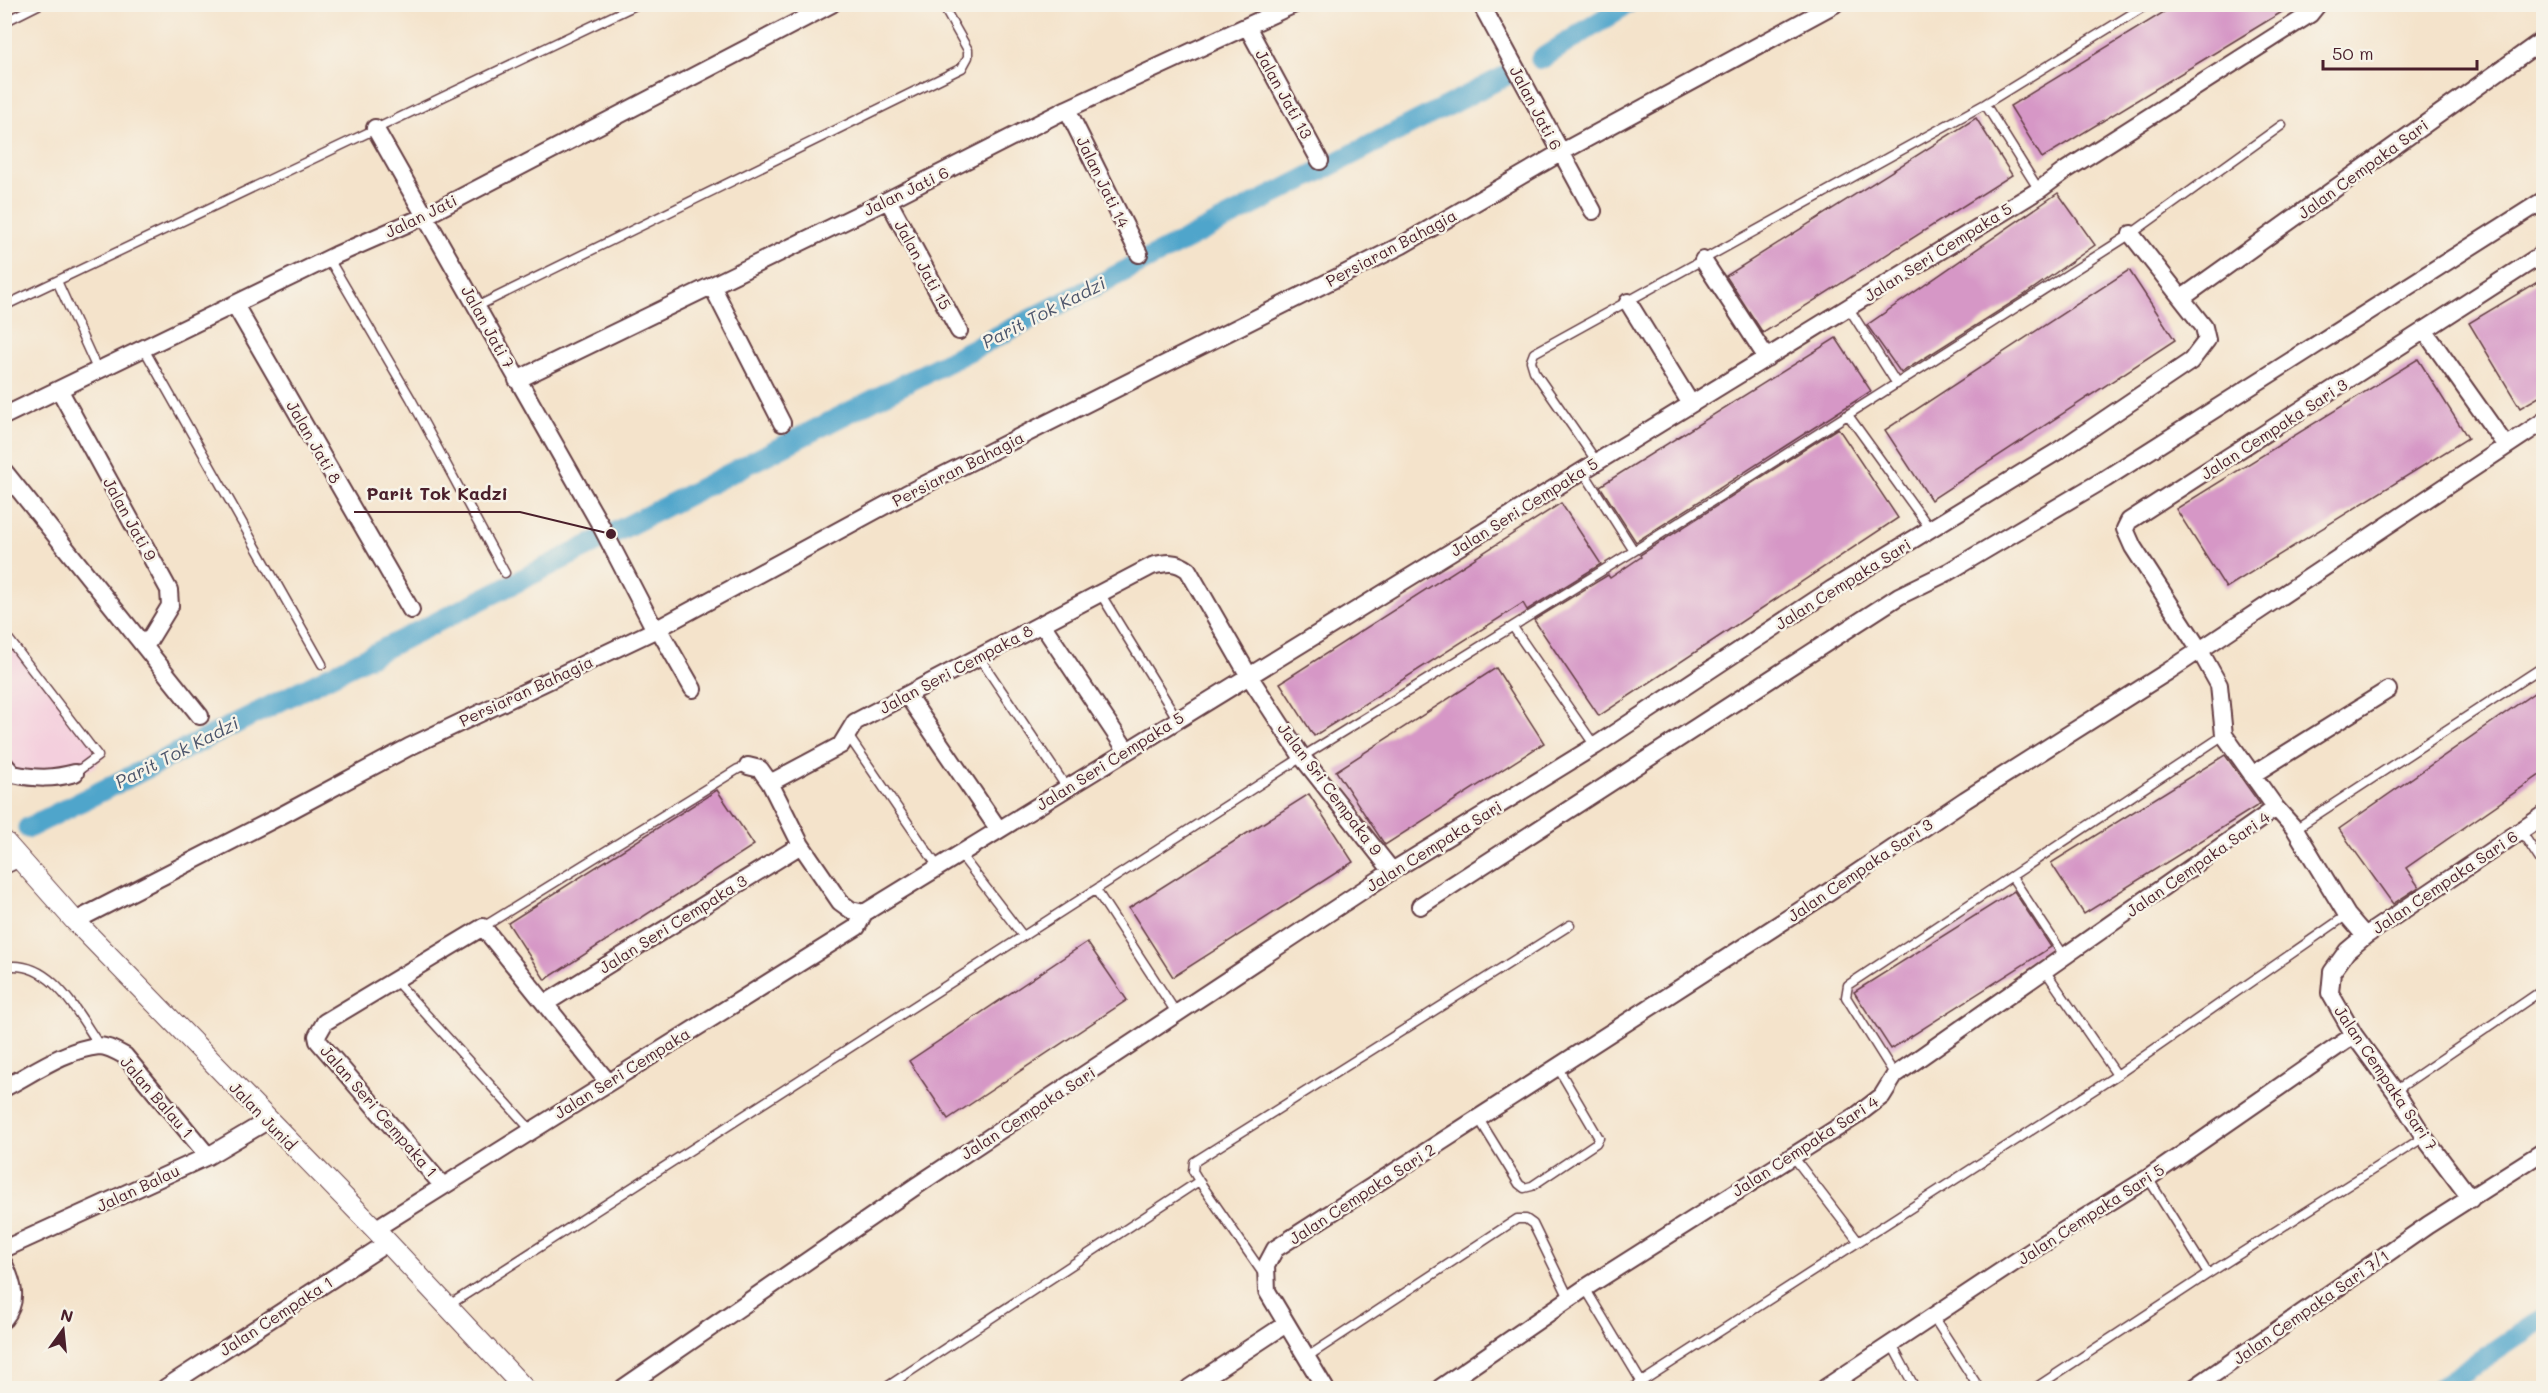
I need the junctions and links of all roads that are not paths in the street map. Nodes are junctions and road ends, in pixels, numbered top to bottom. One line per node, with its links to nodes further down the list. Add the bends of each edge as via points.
1 (40, 4): 10 (lane)
2 (638, 4): 16 (lane)
3 (832, 4): 23 (street, Jalan Jati)
4 (942, 4): 35 (lane, via 968,50 962,68)
5 (1295, 4): 11 (street, Jalan Jati 6)
6 (1481, 4): 17 (street, Jalan Jati 6)
7 (1835, 4): 17 (street, Persiaran Bahagia)
8 (2148, 4): 13 (lane)
9 (2318, 4): 19 (street, Jalan Seri Cempaka 5, via 2310,14)
10 (4, 22)
11 (1248, 28): 14 (street, Jalan Jati 6); 18 (street, Jalan Jati 13)
12 (2544, 39): 31 (street, Jalan Cempaka Sari)
13 (1985, 104): 19 (lane); 28 (lane)
14 (1067, 110): 20 (street, Jalan Jati 6); 26 (street, Jalan Jati 14)
15 (2282, 125): 24 (lane)
16 (375, 128): 23 (street, Jalan Jati 7); 29 (lane)
17 (1560, 153): 22 (street, Jalan Jati 6); 61 (street, Persiaran Bahagia, via 1402,245 906,494)
18 (1320, 161)
19 (2039, 190): 36 (street, Jalan Seri Cempaka 5)
20 (888, 200): 30 (street, Jalan Jati 6); 37 (street, Jalan Jati 15)
21 (2544, 200): 99 (street, via 2105,479 1948,572 1899,596)
22 (1593, 211)
23 (425, 216): 27 (street, Jalan Jati); 35 (street, Jalan Jati 7)
24 (2131, 234): 31 (street, Jalan Cempaka Sari); 43 (lane)
25 (2544, 253): 38 (street, Jalan Cempaka Sari 3)
26 (1139, 255)
27 (329, 258): 33 (street, Jalan Jati); 56 (lane)
28 (1703, 260): 32 (lane); 40 (street)
29 (57, 281): 34 (lane); 41 (lane)
30 (712, 286): 42 (street, Jalan Jati 6); 49 (street)
31 (2182, 298): 53 (street, Jalan Cempaka Sari, via 2204,327 2206,340 2192,361)
32 (1628, 302): 45 (street); 51 (lane, via 1534,353 1531,361)
33 (235, 305): 39 (street, Jalan Jati); 58 (street, Jalan Jati 8)
34 (4, 306)
35 (476, 307): 42 (street, Jalan Jati 7)
36 (1848, 307): 40 (street, Jalan Seri Cempaka 5); 43 (lane)
37 (959, 330)
38 (2424, 330): 50 (street); 64 (street, Jalan Cempaka Sari 3, via 2129,521 2125,533)
39 (144, 349): 41 (street, Jalan Jati); 66 (lane)
40 (1767, 358): 45 (street, Jalan Seri Cempaka 5)
41 (98, 372): 44 (street, Jalan Jati)
42 (518, 380): 61 (street, Jalan Jati 7)
43 (1897, 384): 46 (lane)
44 (60, 391): 47 (street, Jalan Jati); 63 (street, Jalan Jati 9, via 169,590 170,606)
45 (1691, 404): 51 (street, Jalan Seri Cempaka 5)
46 (1848, 415): 53 (lane); 54 (lane)
47 (4, 416)
48 (2544, 422): 50 (street, Jalan Cempaka Sari 3)
49 (782, 423)
50 (2506, 446): 64 (street, Jalan Cempaka Sari 3)
51 (1590, 466): 54 (lane); 68 (street, Jalan Seri Cempaka 5)
52 (4, 471): 63 (street)
53 (1931, 530): 76 (street, Jalan Cempaka Sari, via 1832,589)
54 (1634, 551): 60 (lane)
55 (1152, 566): 57 (street, Jalan Seri Cempaka 8); 68 (street, Jalan Sri Cempaka 9, via 1168,562 1188,570)
56 (505, 573)
57 (1100, 593): 59 (street, Jalan Seri Cempaka 8); 73 (lane)
58 (411, 610)
59 (1042, 624): 65 (street, Jalan Seri Cempaka 8); 77 (street)
60 (1513, 627): 76 (lane); 78 (lane)
61 (657, 629): 69 (street); 102 (street, Persiaran Bahagia, via 410,747)
62 (4, 633): 81 (lane, via 98,756)
63 (145, 647): 72 (street)
64 (2199, 649): 75 (street, via 2219,685); 117 (street, Jalan Cempaka Sari 3)
65 (979, 657): 71 (street, Jalan Seri Cempaka 8); 84 (lane)
66 (322, 664)
67 (2544, 666): 87 (lane)
68 (1250, 676): 73 (street, Jalan Seri Cempaka 5); 78 (street, Jalan Sri Cempaka 9)
69 (693, 689)
70 (2388, 690): 82 (street)
71 (907, 695): 74 (street, Jalan Seri Cempaka 8, via 855,723); 88 (street)
72 (200, 716)
73 (1178, 720): 77 (street, Jalan Seri Cempaka 5)
74 (847, 734): 83 (street, Jalan Seri Cempaka 8, via 841,745); 95 (lane)
75 (2224, 735): 82 (street); 97 (lane)
76 (1595, 746): 96 (street, Jalan Cempaka Sari)
77 (1126, 751): 84 (street, Jalan Seri Cempaka 5)
78 (1302, 757): 96 (street, Jalan Sri Cempaka 9); 98 (lane)
79 (4, 764): 81 (street, via 13,774 31,778 52,779)
80 (748, 766): 83 (street, via 760,769); 104 (lane)
81 (75, 773)
82 (2252, 775): 85 (street)
83 (771, 783): 91 (street)
84 (1066, 788): 88 (street, Jalan Seri Cempaka 5)
85 (2276, 808): 87 (street); 108 (street, Jalan Cempaka Sari 4)
86 (2544, 815): 89 (street, Jalan Cempaka Sari 6)
87 (2295, 829): 101 (street)
88 (999, 830): 92 (street, Jalan Seri Cempaka 5)
89 (2521, 831): 94 (lane); 106 (street, Jalan Cempaka Sari 6)
90 (4, 841): 93 (street, Jalan Junid)
91 (801, 845): 100 (street, via 840,902); 113 (street, Jalan Seri Cempaka 3)
92 (960, 854): 95 (street, Jalan Seri Cempaka 5); 105 (lane)
93 (13, 866): 102 (street, Jalan Junid)
94 (2544, 866)
95 (938, 867): 100 (street, Jalan Seri Cempaka 5)
96 (1392, 871): 114 (street, Jalan Cempaka Sari)
97 (2012, 877): 108 (lane); 118 (lane, via 1848,985 1846,997)
98 (1096, 890): 105 (lane); 114 (lane)
99 (1420, 906)
100 (864, 913): 120 (street, Jalan Seri Cempaka, via 857,927)
101 (2347, 915): 106 (street); 119 (lane)
102 (75, 921): 125 (street, Jalan Junid)
103 (1570, 925): 132 (lane, via 1194,1162 1193,1171)
104 (483, 927): 111 (street); 113 (street)
105 (1023, 936): 143 (lane)
106 (2365, 936): 107 (street, Jalan Cempaka Sari 6)
107 (2347, 951): 115 (street, Jalan Cempaka Sari 7, via 2332,972 2330,993)
108 (2065, 957): 110 (street, Jalan Cempaka Sari 4)
109 (4, 967): 116 (lane, via 25,965 45,974)
110 (2046, 972): 118 (street, Jalan Cempaka Sari 4); 119 (lane)
111 (395, 980): 126 (lane); 133 (street, Jalan Seri Cempaka 1, via 325,1022 316,1036)
112 (2544, 989): 122 (lane)
113 (546, 1003): 120 (street)
114 (1177, 1014): 152 (street, Jalan Cempaka Sari, via 916,1186)
115 (2354, 1035): 122 (street, Jalan Cempaka Sari 7); 131 (street, Jalan Cempaka Sari 5)
116 (100, 1046): 121 (street, via 68,1056); 130 (street, Jalan Balau 1, via 125,1056)
117 (1558, 1068): 123 (street, Jalan Cempaka Sari 3); 124 (lane, via 1599,1137 1596,1143 1532,1186 1524,1188 1519,1184)
118 (1895, 1075): 129 (street, Jalan Cempaka Sari 4, via 1882,1096 1856,1116)
119 (2117, 1075): 136 (lane)
120 (608, 1081): 126 (street, Jalan Seri Cempaka)
121 (4, 1088)
122 (2395, 1091): 127 (street, Jalan Cempaka Sari 7)
123 (1521, 1093): 124 (street, Jalan Cempaka Sari 2)
124 (1479, 1119): 140 (street, Jalan Cempaka Sari 2, via 1275,1249 1266,1266)
125 (267, 1121): 130 (street, Jalan Balau); 135 (street, Jalan Junid)
126 (531, 1130): 133 (street, Jalan Seri Cempaka)
127 (2424, 1137): 134 (street, Jalan Cempaka Sari 7); 139 (lane)
128 (2544, 1151): 134 (street)
129 (1792, 1154): 136 (lane); 141 (street, Jalan Cempaka Sari 4)
130 (208, 1156): 137 (street, Jalan Balau)
131 (2148, 1178): 139 (lane); 144 (street, Jalan Cempaka Sari 5)
132 (1199, 1181): 140 (lane); 153 (lane)
133 (443, 1186): 135 (street, Jalan Seri Cempaka)
134 (2471, 1199): 162 (street, Jalan Cempaka Sari 7/1)
135 (381, 1236): 143 (street, Jalan Junid); 151 (street, Jalan Cempaka 1)
136 (1858, 1241): 149 (lane)
137 (4, 1250)
138 (4, 1264): 145 (street, via 14,1295 13,1309)
139 (2208, 1274): 161 (lane)
140 (1266, 1278): 146 (street, via 1266,1291)
141 (1585, 1288): 142 (street, Jalan Cempaka Sari 4); 149 (lane)
142 (1569, 1298): 148 (lane, via 1533,1224 1517,1219); 156 (street, Jalan Cempaka Sari 4)
143 (446, 1307): 150 (street, Jalan Junid)
144 (1934, 1318): 147 (street, Jalan Cempaka Sari 5); 160 (lane)
145 (4, 1319)
146 (1286, 1324): 148 (street); 154 (street)
147 (1892, 1345): 158 (street, Jalan Cempaka Sari 5); 159 (lane)
148 (1307, 1357): 155 (street)
149 (1642, 1383): 157 (lane)
150 (523, 1388)
151 (165, 1389)
152 (623, 1389)
153 (885, 1389)
154 (1189, 1389)
155 (1325, 1389)
156 (1440, 1389)
157 (1632, 1389)
158 (1825, 1389)
159 (1915, 1389)
160 (1978, 1389)
161 (2035, 1389)
162 (2194, 1389)

